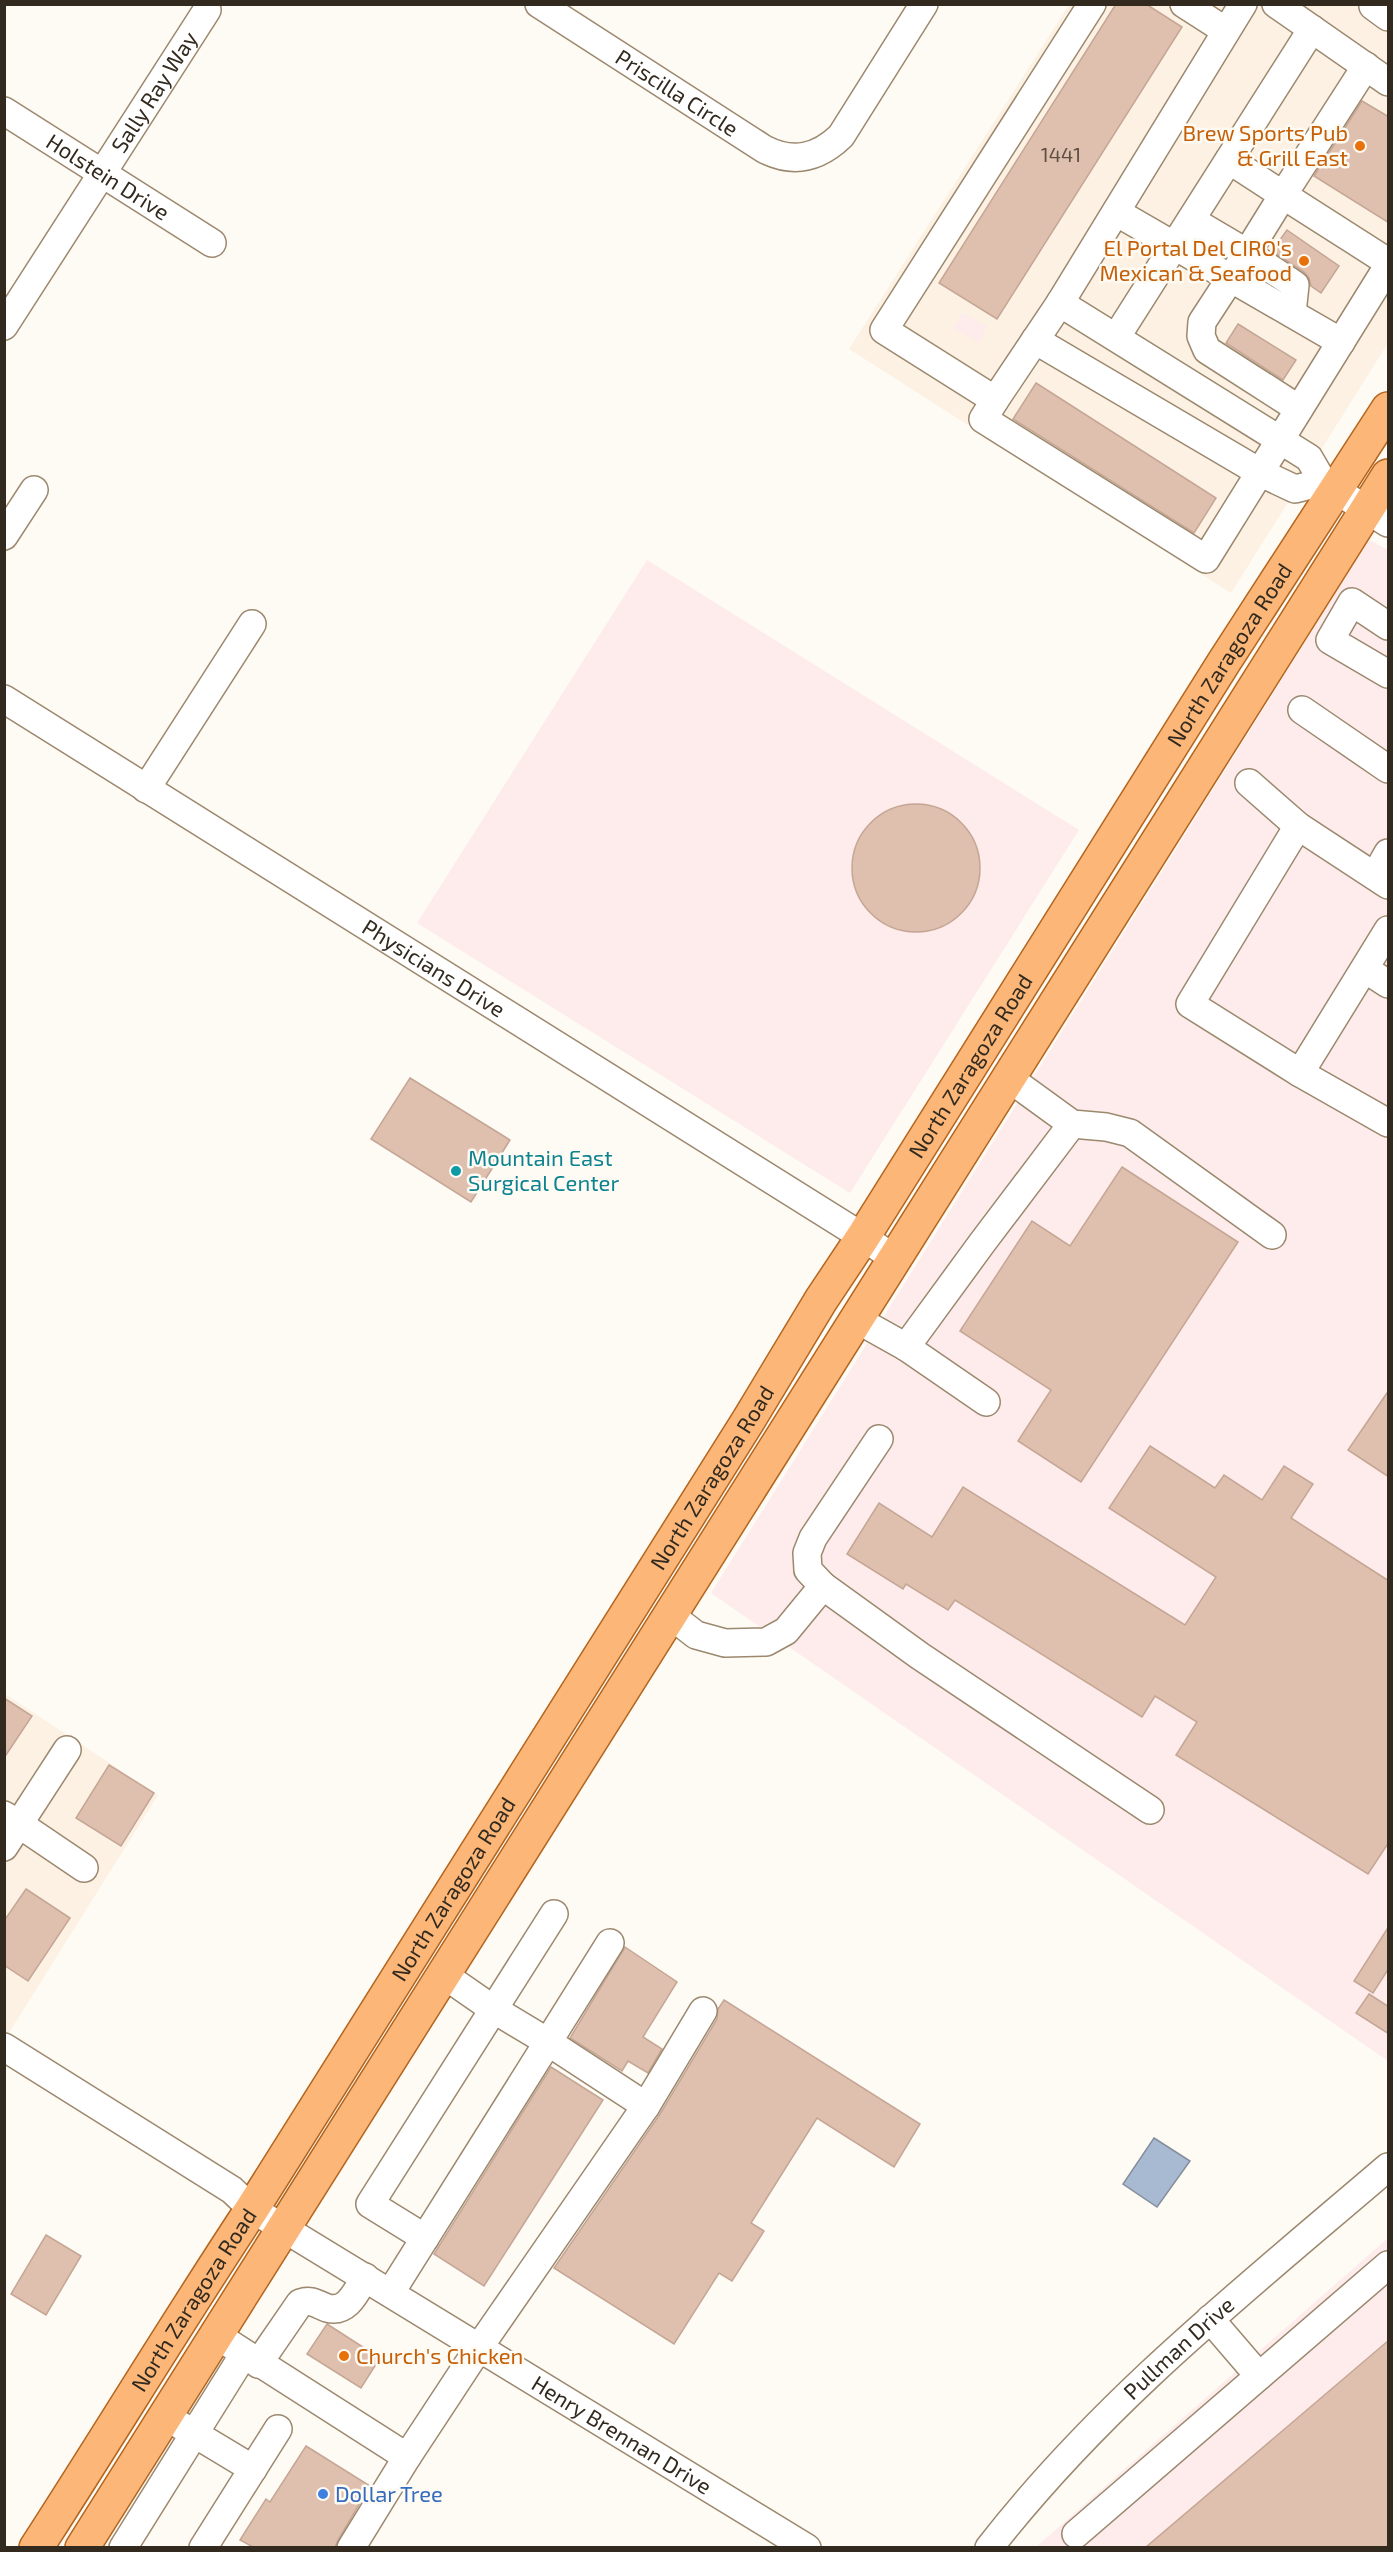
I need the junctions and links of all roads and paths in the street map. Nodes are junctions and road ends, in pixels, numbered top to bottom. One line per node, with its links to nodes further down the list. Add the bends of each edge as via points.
1 (539, 4): 2 (street, Priscilla Circle, via 764,149 777,156 807,158 828,148 841,136)
2 (924, 4)
3 (1092, 4): 32 (street, via 884,330)
4 (1184, 4): 11 (street)
5 (1243, 4): 11 (street)
6 (1276, 4): 10 (street)
7 (1374, 4): 9 (street)
8 (207, 10): 16 (street, Sally Ray Way)
9 (1389, 16)
10 (1310, 19): 12 (street); 15 (street)
11 (1226, 31): 18 (street)
12 (1366, 66): 13 (street); 17 (street)
13 (1389, 82)
14 (4, 111): 16 (street, Holstein Drive)
15 (1228, 160): 17 (street); 19 (street)
16 (103, 173): 20 (street, Holstein Drive); 27 (street, Sally Ray Way)
17 (1283, 195): 22 (street); 23 (street)
18 (1116, 212): 21 (street); 25 (street)
19 (1191, 220): 21 (street); 22 (street)
20 (212, 243)
21 (1174, 246): 24 (street); 28 (street)
22 (1247, 253): 24 (street); 26 (street, via 1295,285)
23 (1389, 264): 30 (street)
24 (1232, 279): 26 (street); 31 (street, via 1202,322 1201,336 1207,350)
25 (1060, 303): 28 (street); 29 (street)
26 (1292, 313): 30 (street)
27 (4, 326)
28 (1117, 336): 35 (street)
29 (1035, 340): 32 (street); 37 (street)
30 (1341, 342): 33 (street)
31 (1258, 383): 33 (street); 35 (street)
32 (995, 400): 37 (street, via 983,419 1206,559)
33 (1299, 409): 36 (street)
34 (1389, 410): 39 (main road, North Zaragoza Road)
35 (1240, 414): 36 (street)
36 (1281, 440): 37 (street); 39 (street, via 1309,458)
37 (1261, 473): 39 (street, via 1295,489)
38 (1389, 476): 41 (main road, North Zaragoza Road)
39 (1330, 486): 41 (street); 55 (main road, North Zaragoza Road)
40 (34, 490): 42 (street)
41 (1378, 517): 59 (main road, North Zaragoza Road)
42 (4, 536)
43 (252, 624): 50 (street)
44 (1389, 626): 45 (street, via 1352,603 1330,640)
45 (1389, 674)
46 (4, 699): 50 (street, Physicians Drive)
47 (1302, 710): 48 (street)
48 (1389, 769)
49 (1250, 783): 51 (street)
50 (146, 789): 63 (street, Physicians Drive)
51 (1298, 826): 53 (street); 58 (street, via 1190,1004)
52 (1389, 853): 53 (street)
53 (1382, 880)
54 (1389, 930): 56 (street)
55 (1040, 956): 59 (main road, via 1041,985 1000,1059); 63 (main road, North Zaragoza Road)
56 (1365, 969): 57 (street); 58 (street)
57 (1389, 984)
58 (1300, 1073): 60 (street)
59 (1010, 1079): 61 (street); 64 (main road, North Zaragoza Road)
60 (1389, 1123)
61 (1072, 1124): 62 (street, via 1130,1134); 66 (street)
62 (1272, 1235)
63 (863, 1237): 64 (street, Physicians Drive); 71 (main road, North Zaragoza Road)
64 (895, 1259): 65 (main road, North Zaragoza Road)
65 (856, 1319): 66 (street); 70 (main road, North Zaragoza Road)
66 (906, 1347): 67 (street)
67 (986, 1402)
68 (879, 1439): 69 (street, via 813,1538 807,1554 808,1570)
69 (823, 1586): 70 (street, via 786,1631 766,1642 725,1643 696,1635); 74 (street)
70 (669, 1614): 73 (main road, North Zaragoza Road)
71 (568, 1705): 73 (main road, via 571,1727 558,1762); 86 (main road, North Zaragoza Road)
72 (67, 1750): 75 (street)
73 (561, 1787): 79 (main road, North Zaragoza Road)
74 (1150, 1810)
75 (9, 1829): 76 (street)
76 (84, 1868)
77 (554, 1914): 80 (street)
78 (610, 1943): 82 (street)
79 (444, 1975): 80 (street); 87 (main road, North Zaragoza Road)
80 (493, 2009): 82 (street); 88 (street, via 370,2204)
81 (703, 2012): 84 (street)
82 (548, 2042): 84 (street); 88 (street)
83 (4, 2047): 86 (street, Henry Brennan Drive, via 232,2190)
84 (646, 2106): 94 (street)
85 (1389, 2167): 92 (street, Pullman Drive)
86 (252, 2209): 87 (street, Henry Brennan Drive); 99 (main road, North Zaragoza Road)
87 (284, 2228): 90 (street, Henry Brennan Drive); 93 (main road, North Zaragoza Road)
88 (425, 2238): 91 (street)
89 (1389, 2265): 96 (street)
90 (366, 2277): 91 (street, Henry Brennan Drive); 95 (street, via 345,2307 300,2302)
91 (391, 2292): 94 (street, Henry Brennan Drive)
92 (1210, 2319): 96 (street); 111 (street, Pullman Drive, via 1051,2472)
93 (216, 2335): 95 (street); 97 (main road, North Zaragoza Road)
94 (480, 2346): 101 (street); 110 (street, Henry Brennan Drive)
95 (251, 2359): 100 (street); 101 (street)
96 (1259, 2376): 103 (street)
97 (165, 2416): 100 (street); 106 (main road, North Zaragoza Road)
98 (278, 2429): 102 (street)
99 (112, 2431): 104 (main road, North Zaragoza Road); 105 (main road, via 108,2465)
100 (195, 2434): 102 (street); 107 (street)
101 (407, 2457): 109 (street)
102 (253, 2469): 108 (street)
103 (1076, 2534)
104 (36, 2547)
105 (56, 2547)
106 (82, 2547)
107 (123, 2547)
108 (203, 2547)
109 (351, 2547)
110 (807, 2547)
111 (989, 2547)

